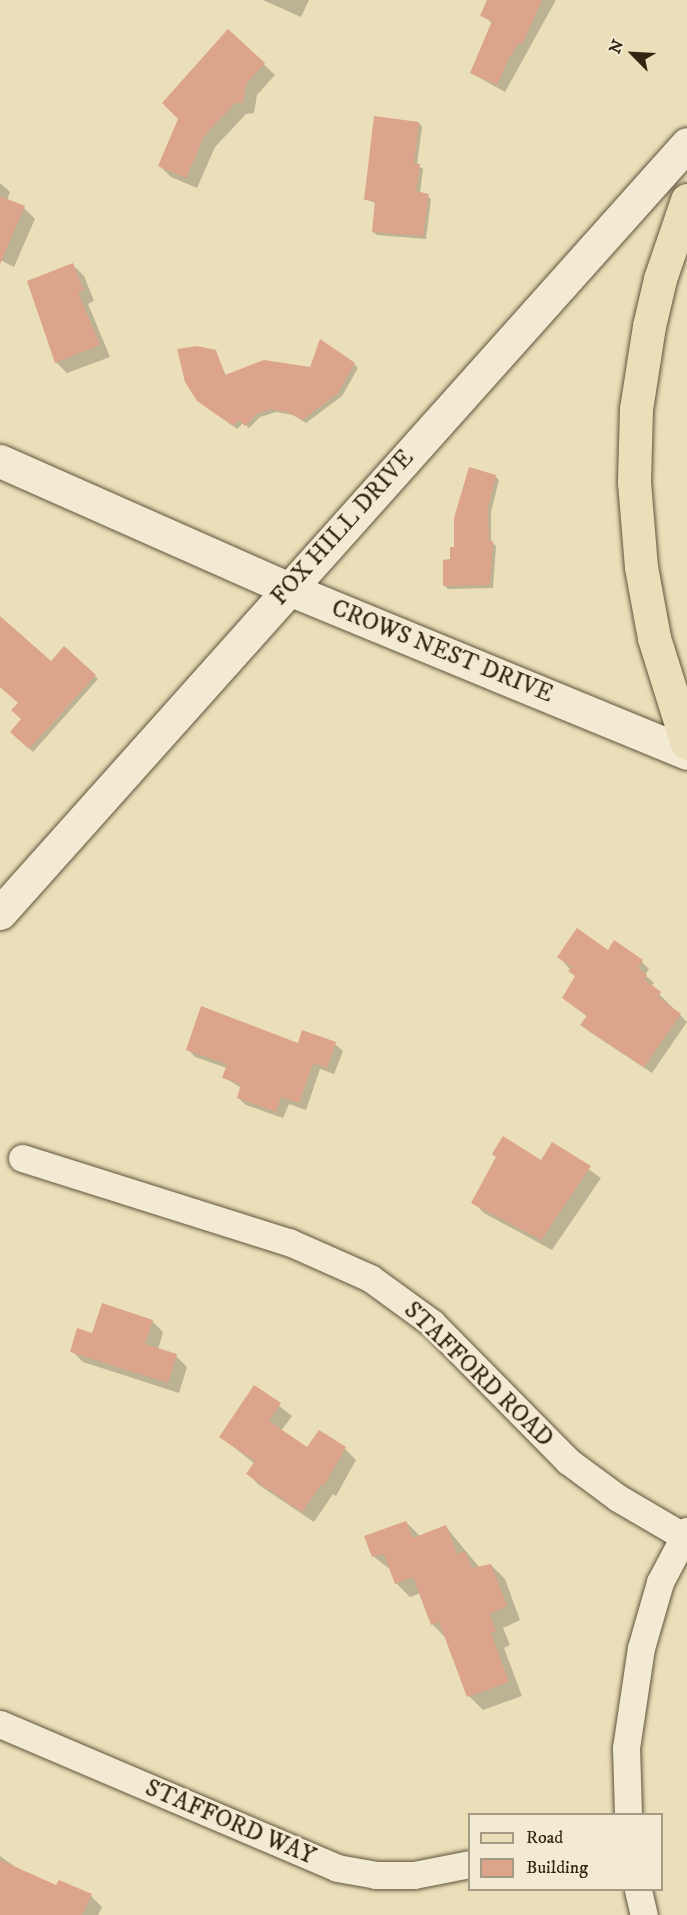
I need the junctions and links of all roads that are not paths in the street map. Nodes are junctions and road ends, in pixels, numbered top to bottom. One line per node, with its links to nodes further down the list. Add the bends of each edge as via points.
1 (687, 144): 4 (street, FOX HILL DRIVE)
2 (687, 200): 5 (main road, via 660,279 644,350 636,410 634,482 641,567 654,638)
3 (0, 461): 4 (street, CROWS NEST DRIVE)
4 (289, 589): 6 (street, CROWS NEST DRIVE); 7 (street, FOX HILL DRIVE)
5 (687, 743)
6 (687, 753)
7 (0, 913)
8 (22, 1158): 9 (street, STAFFORD ROAD, via 289,1242 370,1278 441,1331 563,1457 618,1498)
9 (685, 1533): 11 (street, STAFFORD ROAD, via 660,1582 641,1648 626,1748)
10 (0, 1724): 12 (street, STAFFORD WAY, via 337,1868 405,1875)
11 (628, 1813)
12 (468, 1863)
13 (638, 1891): 14 (street)
14 (644, 1915)

